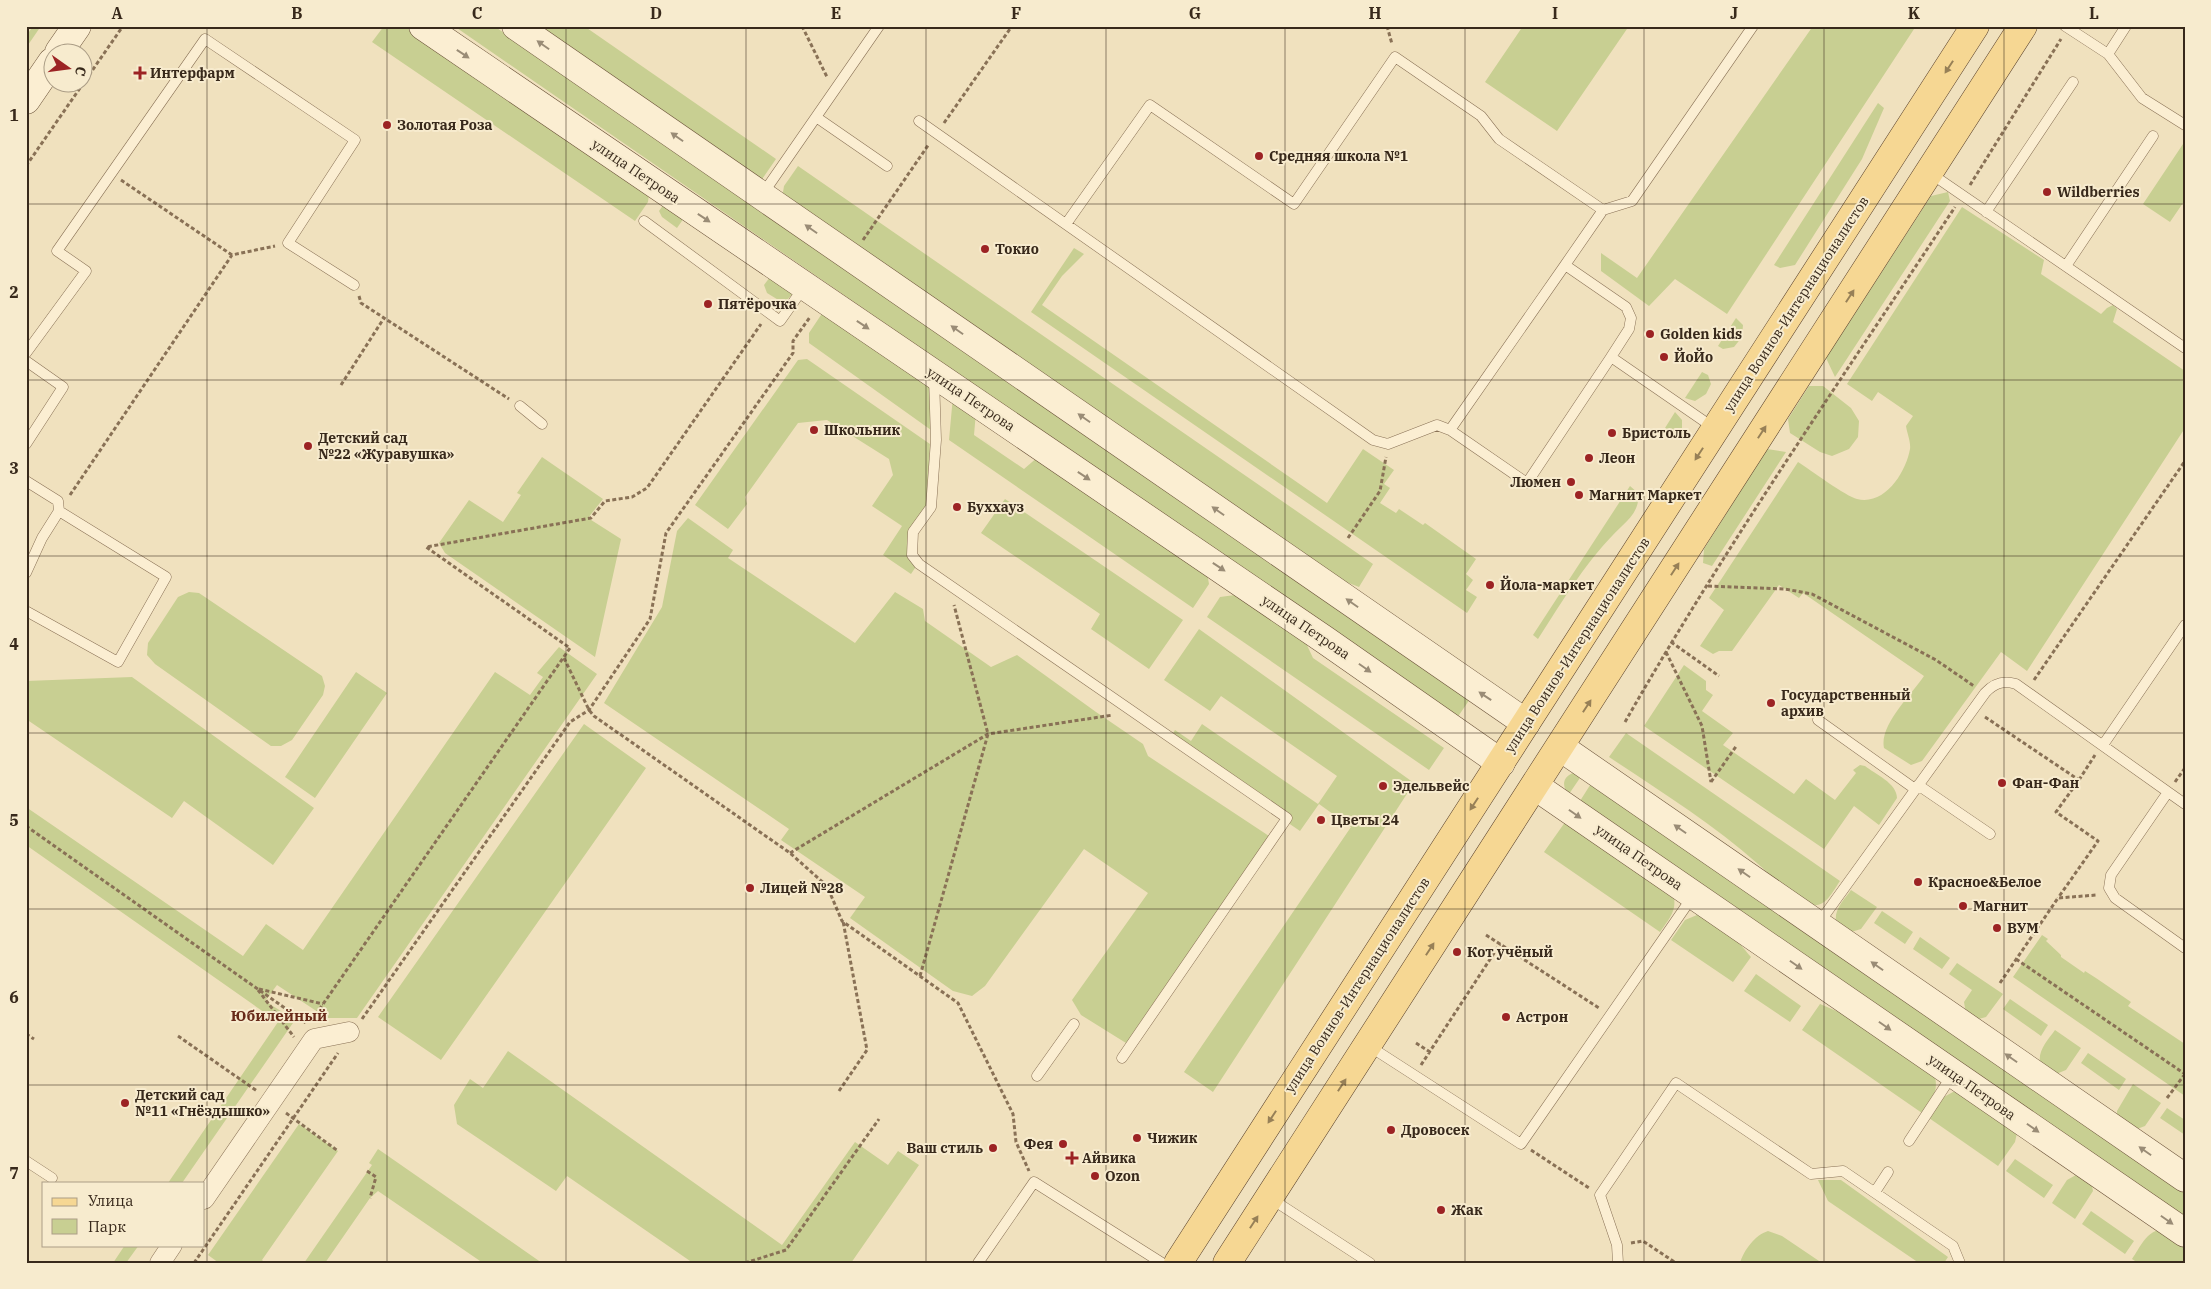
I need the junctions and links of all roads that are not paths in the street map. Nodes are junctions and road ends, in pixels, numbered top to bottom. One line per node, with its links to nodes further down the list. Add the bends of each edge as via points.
1 (77, 26): 10 (main road)
2 (423, 26): 29 (main road, улица Петрова, one-way to 29)
3 (516, 26): 21 (main road, one-way to 3)
4 (879, 26): 15 (lane)
5 (1753, 26): 22 (lane, via 1632,201)
6 (1975, 26): 37 (main road, улица Воинов-Интернационалистов, one-way to 37)
7 (2023, 26): 20 (main road)
8 (2126, 26): 11 (lane)
9 (2066, 27): 11 (lane)
10 (66, 42)
11 (2108, 54): 17 (lane, via 2142,98)
12 (42, 77): 14 (main road)
13 (2072, 82): 23 (lane)
14 (26, 100)
15 (816, 118): 19 (lane); 21 (lane)
16 (919, 121): 25 (lane)
17 (2185, 125)
18 (2153, 136): 27 (lane)
19 (886, 166)
20 (1929, 172): 23 (lane); 48 (main road, one-way to 20)
21 (762, 195): 46 (main road, one-way to 21)
22 (1603, 210): 25 (lane, via 1499,139 1481,116 1395,57 1294,204 1150,105); 26 (lane)
23 (1986, 212): 27 (lane)
24 (644, 221): 29 (lane, via 780,321)
25 (1066, 224): 38 (lane, via 1373,440 1388,444 1437,425)
26 (1565, 265): 32 (lane, via 1626,307 1631,318 1629,329); 38 (lane)
27 (2066, 266): 30 (lane)
28 (354, 285): 31 (lane, via 288,243 354,140 205,39 57,251 86,271)
29 (805, 286): 34 (main road, улица Петрова, one-way to 34)
30 (2185, 348)
31 (26, 353)
32 (1611, 357): 37 (lane); 38 (lane, via 1527,482)
33 (26, 361): 39 (lane, via 63,387)
34 (934, 374): 49 (main road, улица Петрова, one-way to 49); 61 (lane, via 936,440 931,507 913,532 912,555 919,564 1287,818)
35 (520, 406): 36 (lane)
36 (542, 424)
37 (1716, 429): 46 (main road, улица Воинов-Интернационалистов, one-way to 46)
38 (1450, 430)
39 (26, 444)
40 (26, 481): 41 (lane, via 58,500)
41 (59, 511): 42 (lane); 43 (lane, via 166,577 118,662)
42 (26, 573)
43 (26, 611)
44 (2185, 625): 47 (lane)
45 (1818, 720): 51 (lane)
46 (1526, 723): 48 (main road); 49 (main road, улица Воинов-Интернационалистов)
47 (2103, 745): 51 (lane, via 2016,684 2002,682 1985,693); 52 (lane)
48 (1560, 747): 50 (main road); 56 (main road, one-way to 48)
49 (1501, 763): 50 (main road, улица Петрова); 77 (main road, улица Воинов-Интернационалистов, one-way to 77)
50 (1535, 786): 55 (main road, улица Петрова, one-way to 55); 60 (main road, one-way to 50)
51 (1917, 787): 54 (lane); 56 (lane)
52 (2168, 792): 53 (lane); 57 (lane, via 2109,882 2112,894)
53 (2185, 804)
54 (1990, 834)
55 (1694, 895): 60 (lane, via 1521,1144); 62 (main road, улица Петрова, one-way to 62)
56 (1818, 925): 68 (main road, one-way to 56)
57 (2185, 948)
58 (1074, 1024): 63 (lane)
59 (349, 1036): 70 (street, via 314,1039)
60 (1368, 1045): 71 (main road, one-way to 60)
61 (1122, 1058)
62 (1954, 1074): 64 (lane); 72 (main road, улица Петрова, one-way to 72)
63 (1037, 1076)
64 (1909, 1141)
65 (26, 1161): 67 (lane)
66 (1888, 1172): 69 (lane)
67 (52, 1178)
68 (2185, 1178)
69 (1875, 1192): 80 (lane, via 1844,1171 1811,1174 1676,1083 1600,1195 1617,1245); 81 (lane, via 1953,1246)
70 (205, 1198)
71 (1269, 1198): 78 (main road, one-way to 71); 79 (lane)
72 (2185, 1232)
73 (171, 1246): 74 (street)
74 (160, 1263)
75 (978, 1263): 76 (lane, via 1034,1182)
76 (1162, 1263)
77 (1178, 1263)
78 (1227, 1263)
79 (1370, 1263)
80 (1618, 1263)
81 (1960, 1263)

